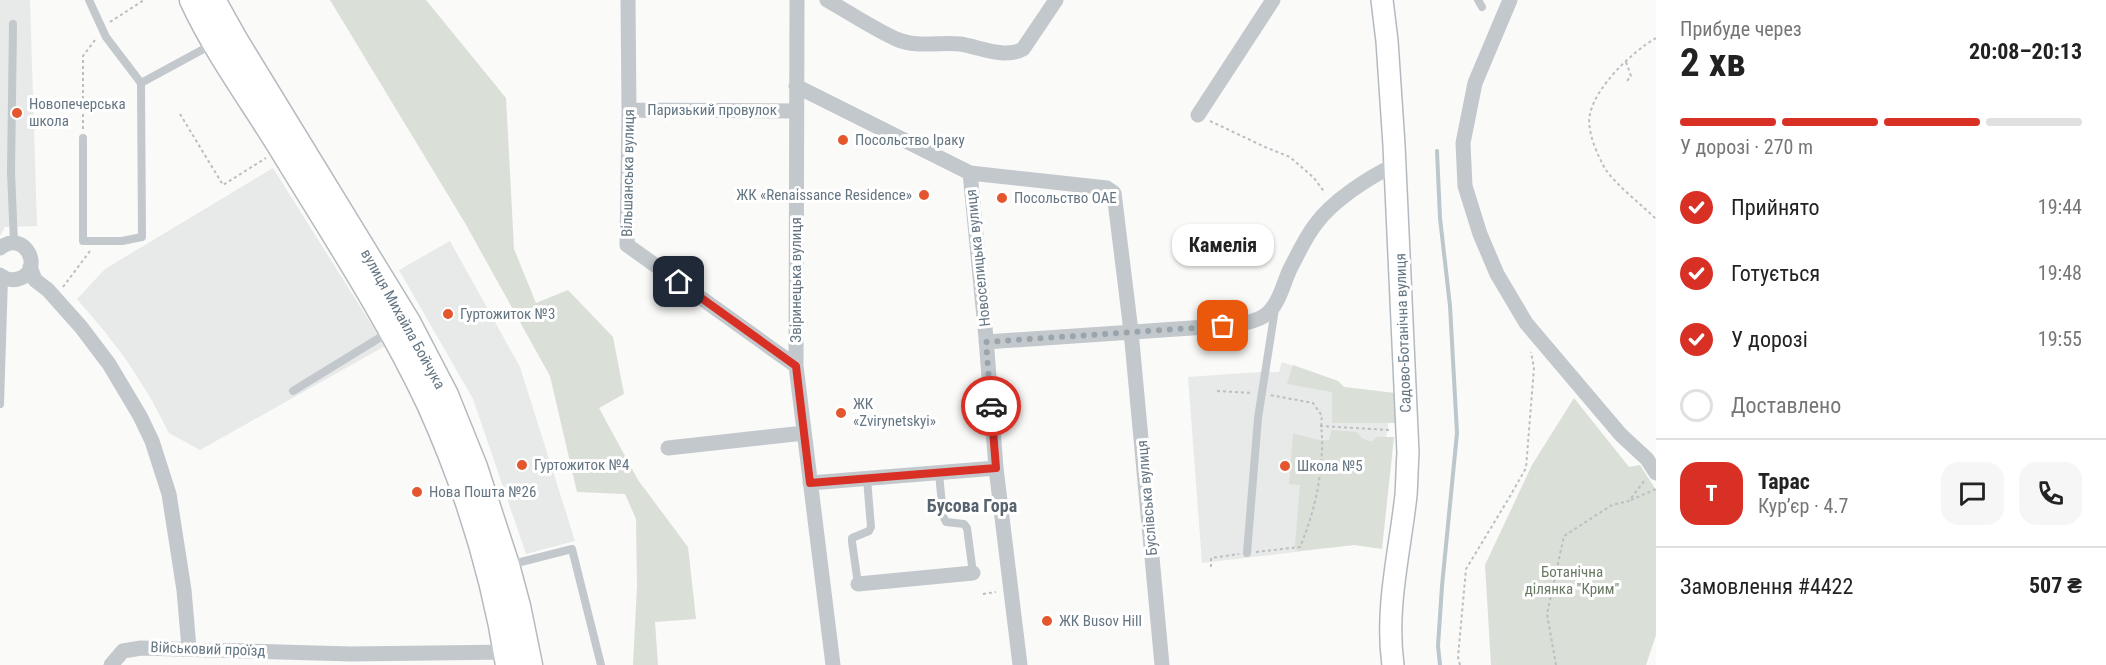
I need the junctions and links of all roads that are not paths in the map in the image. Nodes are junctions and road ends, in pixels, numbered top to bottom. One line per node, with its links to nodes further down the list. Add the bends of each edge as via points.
1 (89, 0): 13 (lane, via 106,38)
2 (192, 0): 12 (main road, вулиця Михайла Бойчука)
3 (213, 0): 40 (main road, вулиця Михайла Бойчука, via 434,371 475,467)
4 (628, 0): 15 (street, Вільшанська вулиця)
5 (797, 0): 14 (street, Звіринецька вулиця)
6 (827, 0): 7 (street, via 898,40 924,45 959,44 1003,53 1023,49)
7 (1056, 0)
8 (1273, 0): 17 (street)
9 (1382, 0): 19 (street, Садово-Ботанічна вулиця)
10 (1510, 0): 34 (street, via 1475,83 1463,143 1465,186 1497,274 1526,323 1621,435)
11 (13, 24): 21 (lane)
12 (215, 43): 13 (lane); 26 (main road, вулиця Михайла Бойчука)
13 (141, 83): 18 (lane, via 142,237 83,241)
14 (796, 86): 16 (street, Звіринецька вулиця); 20 (street)
15 (629, 110): 16 (street, Паризький провулок); 29 (street, Вільшанська вулиця, via 627,245)
16 (796, 111): 29 (street, Звіринецька вулиця)
17 (1198, 116)
18 (83, 138)
19 (1395, 165): 25 (street, via 1363,183 1315,224); 50 (street, Садово-Ботанічна вулиця, via 1408,453 1393,594)
20 (970, 172): 27 (street, Буслівська вулиця, via 1111,190 1116,200); 28 (street, Новоселицька вулиця)
21 (7, 246): 22 (street, via 20,244 29,252)
22 (30, 267): 23 (street, via 26,274); 24 (street, via 35,280)
23 (6, 277): 24 (street); 31 (lane)
24 (55, 297): 43 (street, via 109,364 152,441 169,494)
25 (1276, 304): 27 (street, via 1264,317 1240,324); 39 (lane, via 1258,418)
26 (391, 332): 30 (lane); 44 (main road, вулиця Михайла Бойчука, via 428,404 457,474)
27 (1131, 332): 28 (street); 49 (street, Буслівська вулиця)
28 (986, 342): 35 (street, Новоселицька вулиця)
29 (796, 366): 32 (street, Звіринецька вулиця)
30 (293, 391)
31 (0, 404)
32 (804, 434): 33 (street); 38 (street, Звіринецька вулиця)
33 (668, 448)
34 (1653, 466)
35 (996, 468): 36 (street); 48 (street, Новоселицька вулиця)
36 (939, 472): 37 (street); 41 (lane, via 943,516 946,522 964,524 967,528)
37 (867, 479): 38 (street); 42 (lane, via 871,527 852,538)
38 (810, 483): 47 (street, Звіринецька вулиця)
39 (1247, 553)
40 (507, 565): 44 (main road, вулиця Михайла Бойчука); 46 (lane, via 572,549)
41 (973, 573): 42 (street)
42 (858, 584)
43 (189, 648): 44 (street, Військовий проїзд); 45 (street, Військовий проїзд, via 123,651)
44 (518, 658)
45 (111, 665)
46 (601, 665)
47 (833, 665)
48 (1020, 665)
49 (1162, 665)
50 (1393, 665)

